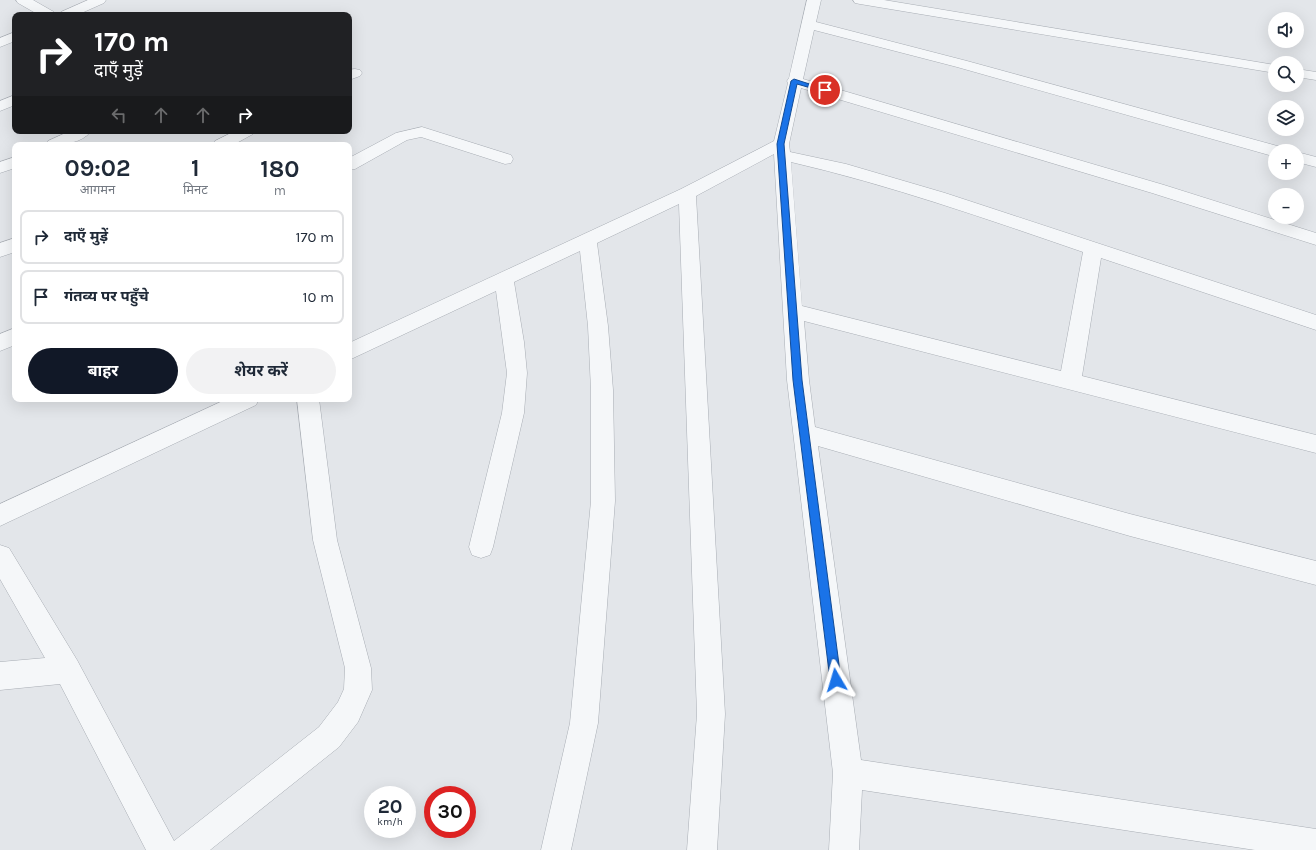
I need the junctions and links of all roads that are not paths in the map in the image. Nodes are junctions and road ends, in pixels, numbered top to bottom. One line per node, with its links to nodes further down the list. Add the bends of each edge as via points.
1 (23, 0): 6 (street)
2 (100, 0): 7 (street)
3 (814, 0): 9 (street)
4 (860, 0): 8 (street)
5 (944, 0): 8 (street)
6 (44, 12)
7 (73, 12)
8 (942, 14): 12 (street)
9 (808, 24): 15 (street); 23 (street)
10 (12, 37): 11 (street)
11 (0, 42)
12 (1268, 68)
13 (1304, 74): 14 (street)
14 (1316, 76)
15 (794, 81): 22 (street); 31 (street, via 1158,189)
16 (12, 101): 17 (street)
17 (0, 106)
18 (77, 134): 20 (street)
19 (241, 134): 21 (street)
20 (60, 142)
21 (227, 142)
22 (781, 149): 30 (street); 34 (street, via 939,197); 37 (street)
23 (1268, 149)
24 (505, 159): 28 (street, via 422,132 402,136)
25 (1304, 159): 26 (street)
26 (1316, 162)
27 (12, 163): 29 (street)
28 (352, 163)
29 (0, 168)
30 (687, 193): 32 (street); 58 (street, via 711,714)
31 (1316, 239)
32 (588, 240): 36 (street); 57 (street, via 601,376 603,501 584,723)
33 (12, 245): 35 (street)
34 (1094, 249): 38 (street); 42 (street)
35 (0, 251)
36 (504, 279): 41 (street); 48 (street, via 517,373 513,413)
37 (793, 311): 42 (street); 45 (street)
38 (1316, 322)
39 (12, 337): 40 (street)
40 (0, 343)
41 (352, 351)
42 (1070, 382): 46 (street)
43 (242, 402): 47 (street)
44 (308, 402): 56 (street, via 325,540 358,668 358,690 348,712 330,737)
45 (804, 432): 50 (street, via 1130,524); 53 (street)
46 (1316, 444)
47 (0, 515)
48 (481, 547)
49 (0, 556): 51 (street)
50 (1316, 573)
51 (67, 670): 52 (street); 55 (street)
52 (0, 676)
53 (848, 773): 54 (street); 59 (street)
54 (1316, 844)
55 (163, 850)
56 (186, 850)
57 (556, 850)
58 (702, 850)
59 (844, 850)

